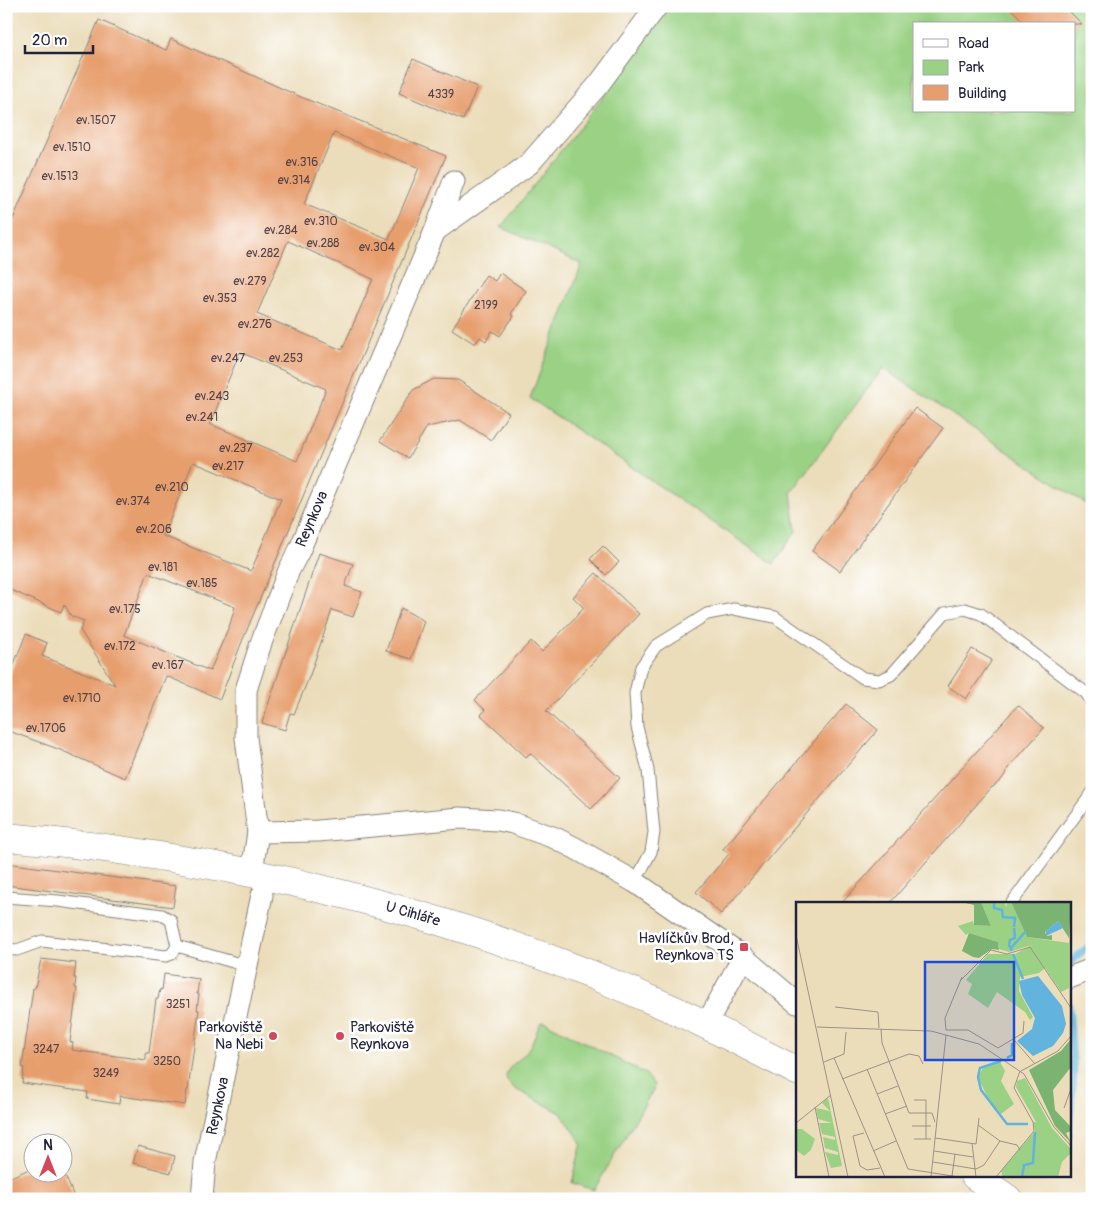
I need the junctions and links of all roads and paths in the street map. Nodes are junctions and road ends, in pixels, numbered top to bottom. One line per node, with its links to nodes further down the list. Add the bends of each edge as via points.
1 (657, 6): 3 (street, via 599,84 529,164)
2 (454, 180): 3 (street, Reynkova)
3 (435, 231): 6 (street, Reynkova, via 289,570 246,690 246,738)
4 (1092, 703): 8 (lane, via 1086,693 981,614 965,609 945,612 891,675 878,680 863,678 775,617 734,609 707,614 656,646 641,667 635,693 637,727 648,770 654,832 651,852)
5 (1092, 793): 11 (lane)
6 (258, 832): 8 (street, via 318,831 440,819 498,820 555,838); 9 (street, Reynkova)
7 (6, 837): 9 (main road, U Cihláře, via 129,851)
8 (635, 882): 14 (street)
9 (257, 884): 15 (street, Reynkova); 19 (main road, U Cihláře, via 373,902 458,927 587,973)
10 (6, 897): 12 (lane, via 162,915 171,920)
11 (1012, 902)
12 (177, 946): 13 (lane, via 172,954 166,956 42,941 17,950); 15 (lane)
13 (6, 949)
14 (742, 957): 18 (street); 19 (street)
15 (247, 966): 22 (street, Reynkova, via 205,1162)
16 (1092, 969): 17 (street)
17 (1070, 978)
18 (796, 1001)
19 (706, 1025): 20 (main road, U Cihláře)
20 (796, 1070)
21 (978, 1178): 23 (main road)
22 (202, 1199)
23 (1008, 1199)

